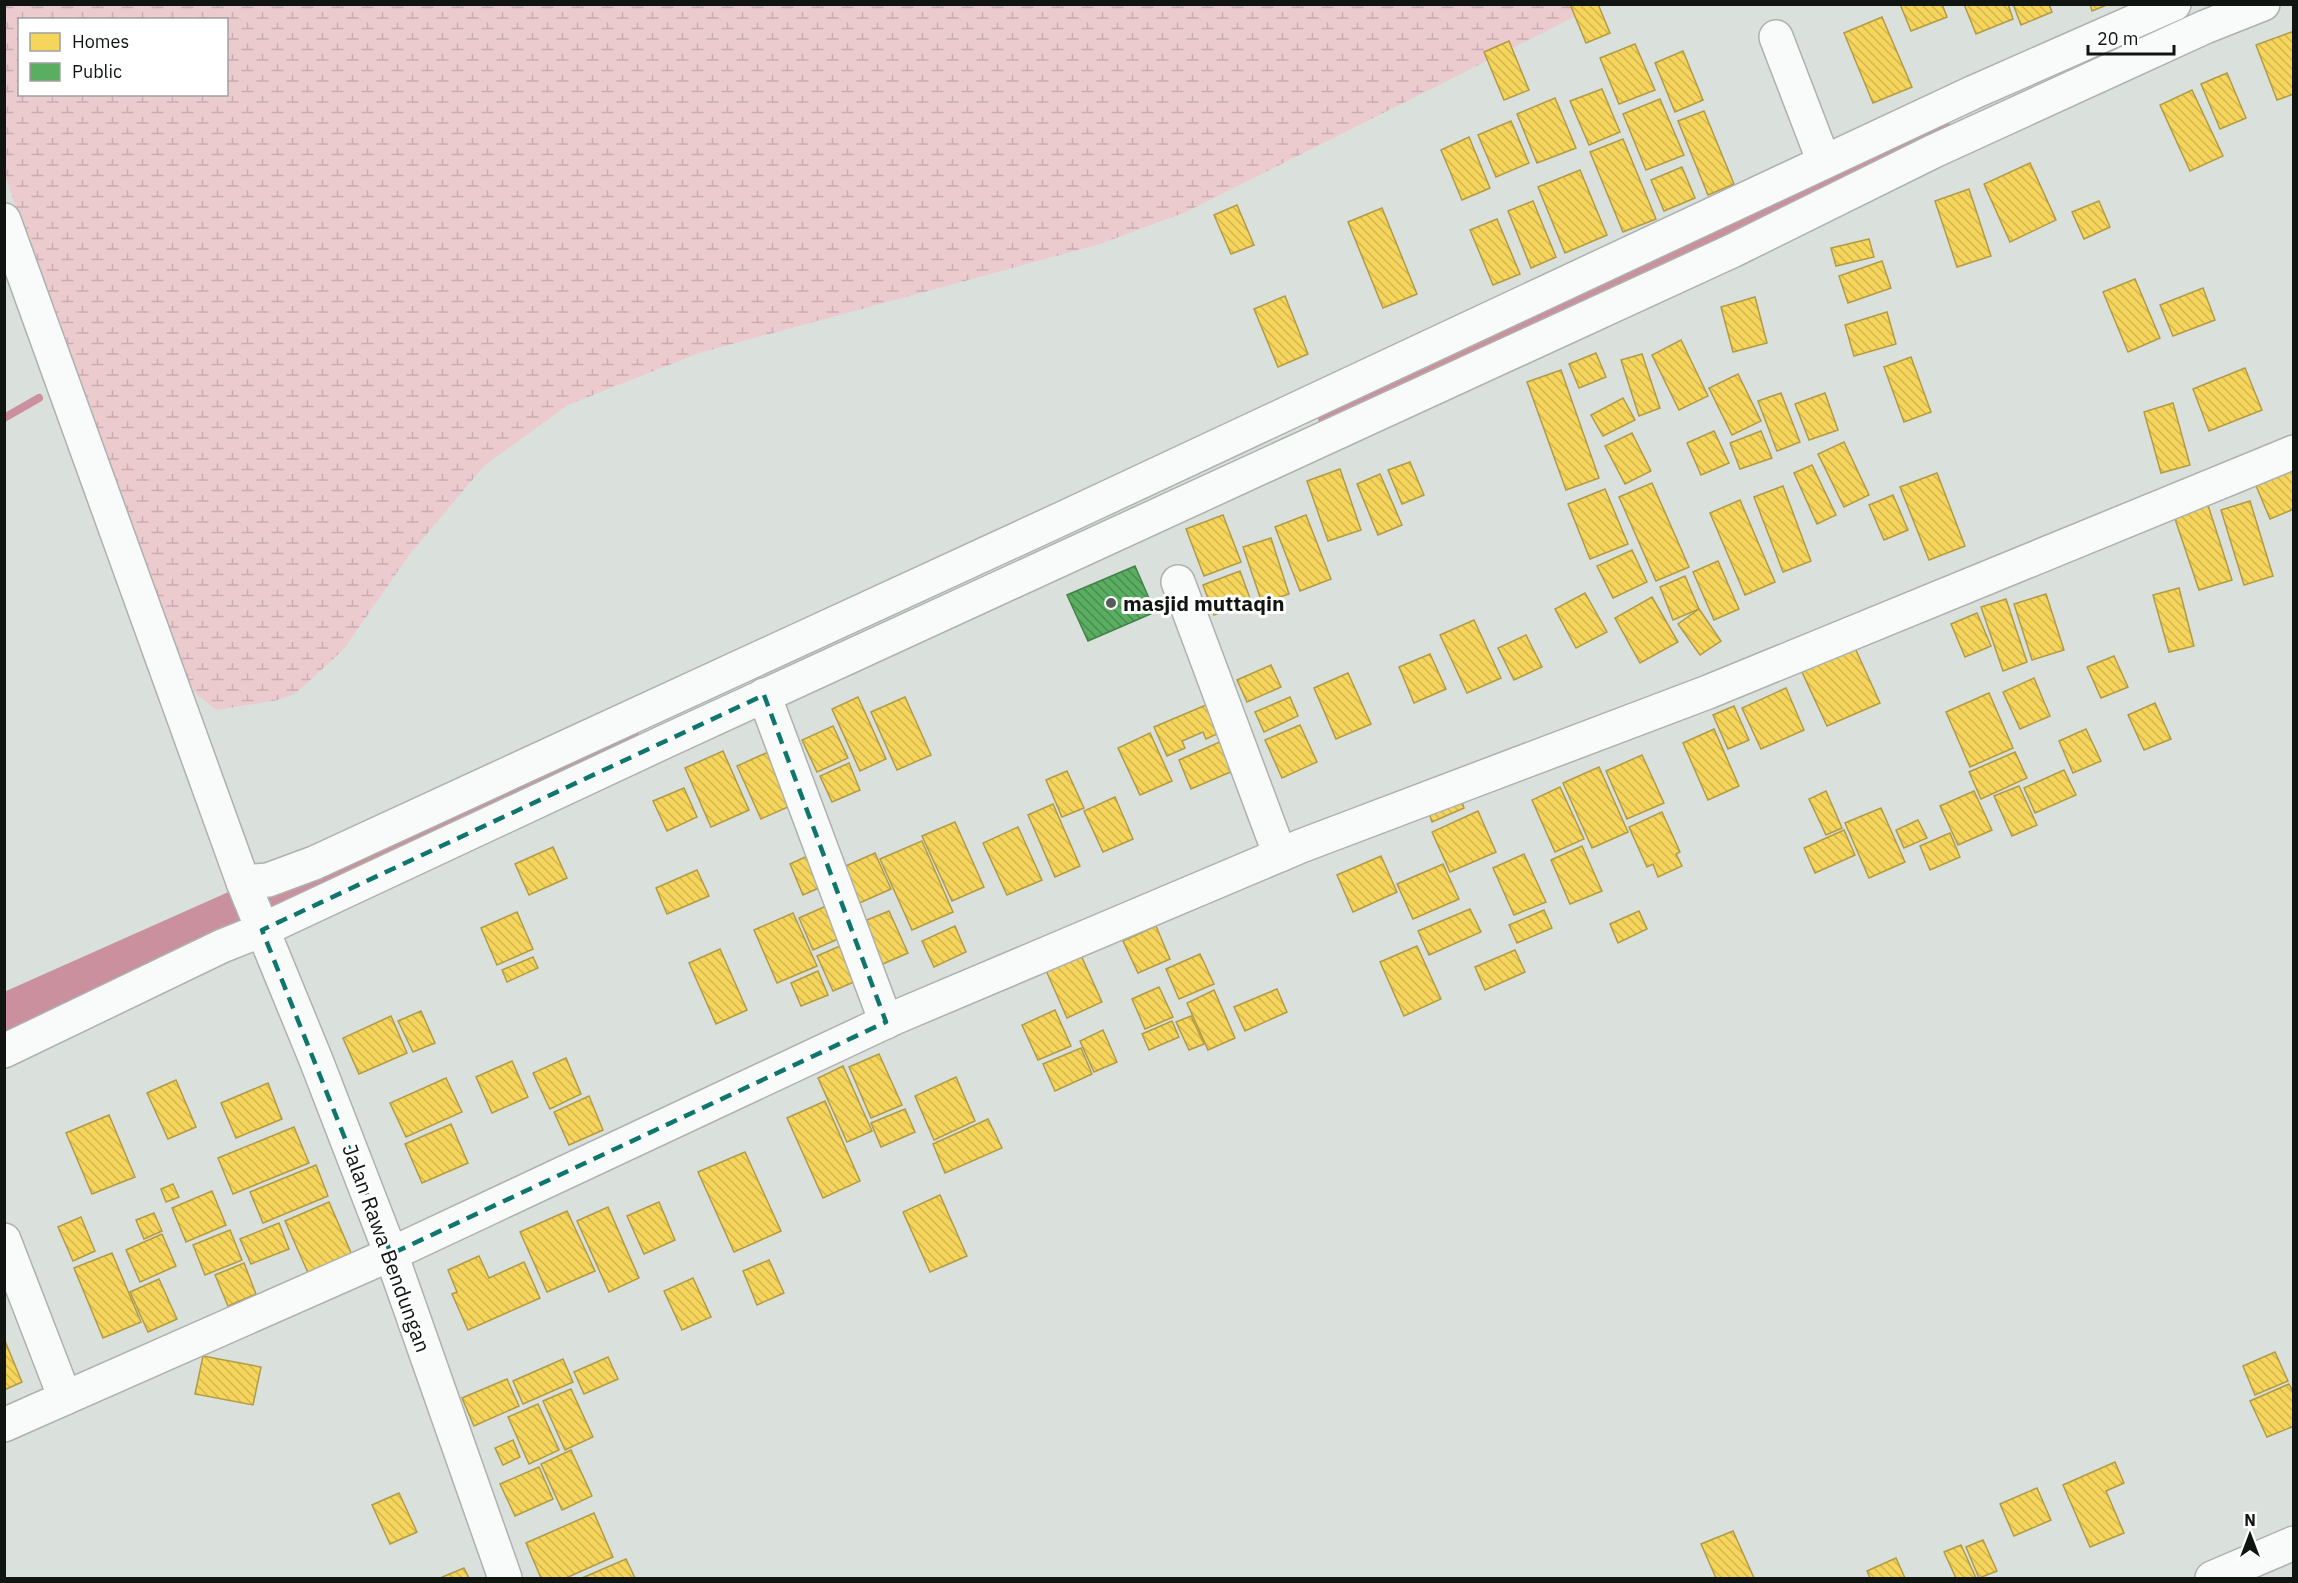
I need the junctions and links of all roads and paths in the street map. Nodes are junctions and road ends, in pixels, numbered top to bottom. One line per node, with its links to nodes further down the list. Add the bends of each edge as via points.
1 (2174, 4): 4 (street)
2 (2263, 4): 8 (street, via 1932,152 1732,251)
3 (1776, 37): 4 (street)
4 (1824, 162): 10 (street, via 314,863)
5 (4, 220): 10 (street, Jalan Rawa Bendungan)
6 (2294, 452): 9 (street, via 1708,692)
7 (1178, 582): 9 (street)
8 (764, 696): 11 (street); 12 (street)
9 (1280, 855): 12 (street)
10 (245, 886): 11 (street, Jalan Rawa Bendungan)
11 (261, 926): 13 (street); 15 (street, Jalan Rawa Bendungan)
12 (886, 1022): 15 (street)
13 (4, 1051)
14 (4, 1240): 16 (street)
15 (391, 1254): 16 (street); 19 (street, Jalan Rawa Bendungan)
16 (65, 1398): 17 (street)
17 (4, 1425)
18 (2294, 1543): 20 (street)
19 (505, 1578)
20 (2212, 1578)

